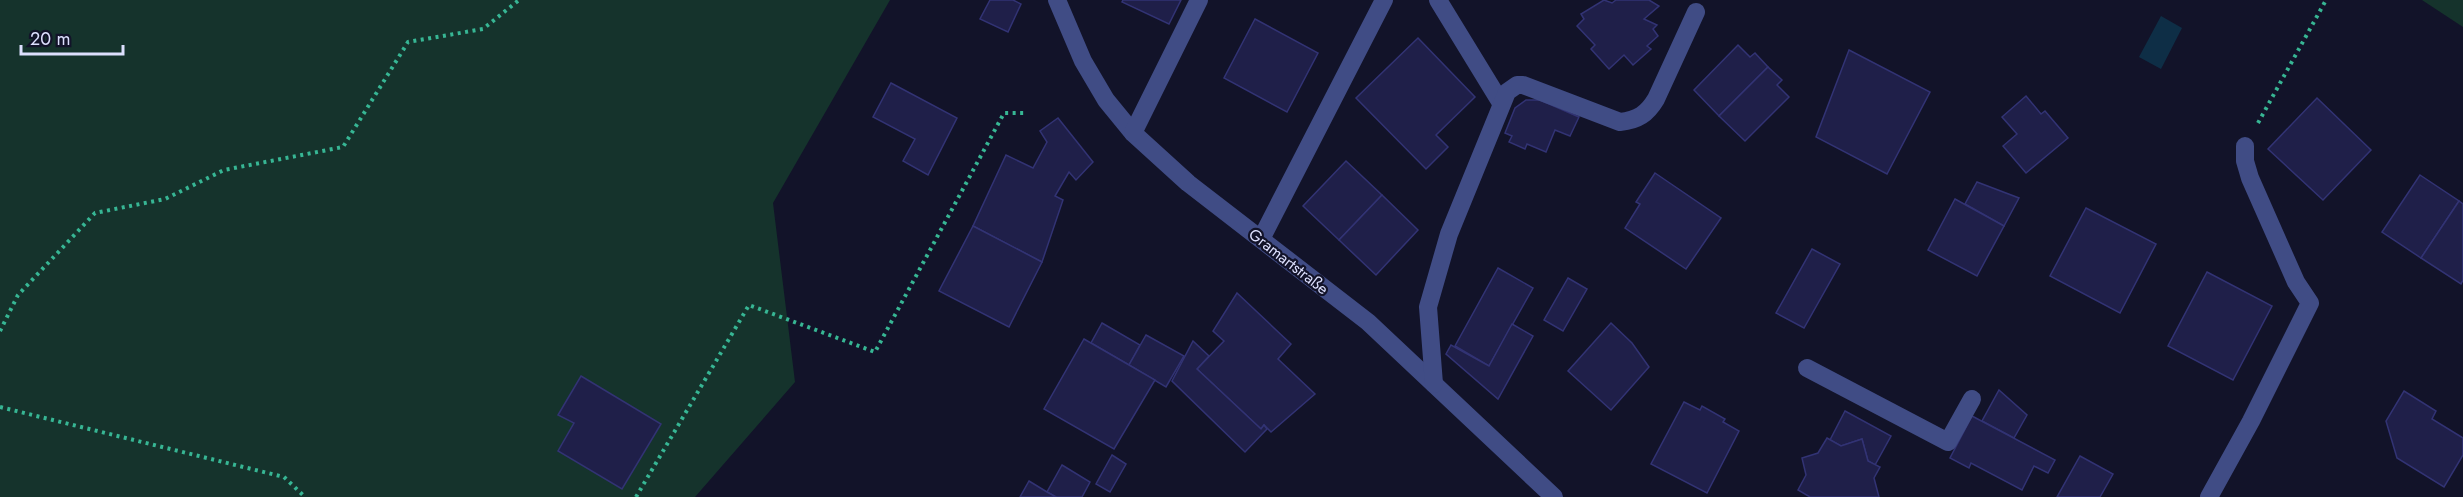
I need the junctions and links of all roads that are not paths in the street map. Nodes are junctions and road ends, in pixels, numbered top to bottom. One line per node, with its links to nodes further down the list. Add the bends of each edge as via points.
1 (1057, 0): 7 (street, Gramartstraße, via 1083,61 1106,100)
2 (1199, 0): 7 (street)
3 (1384, 0): 9 (street)
4 (1438, 0): 6 (street)
5 (1696, 12): 6 (street, via 1656,99 1637,119 1620,122 1523,85 1511,88)
6 (1501, 104): 11 (street, via 1449,234 1428,307)
7 (1133, 133): 9 (street, Gramartstraße, via 1188,183)
8 (2245, 146): 14 (street, via 2250,178 2296,282 2310,303)
9 (1261, 239): 11 (street, Gramartstraße, via 1368,322)
10 (1807, 368): 12 (street, via 1948,442)
11 (1434, 384): 13 (street, Gramartstraße)
12 (1972, 399)
13 (1554, 497)
14 (2209, 497)

